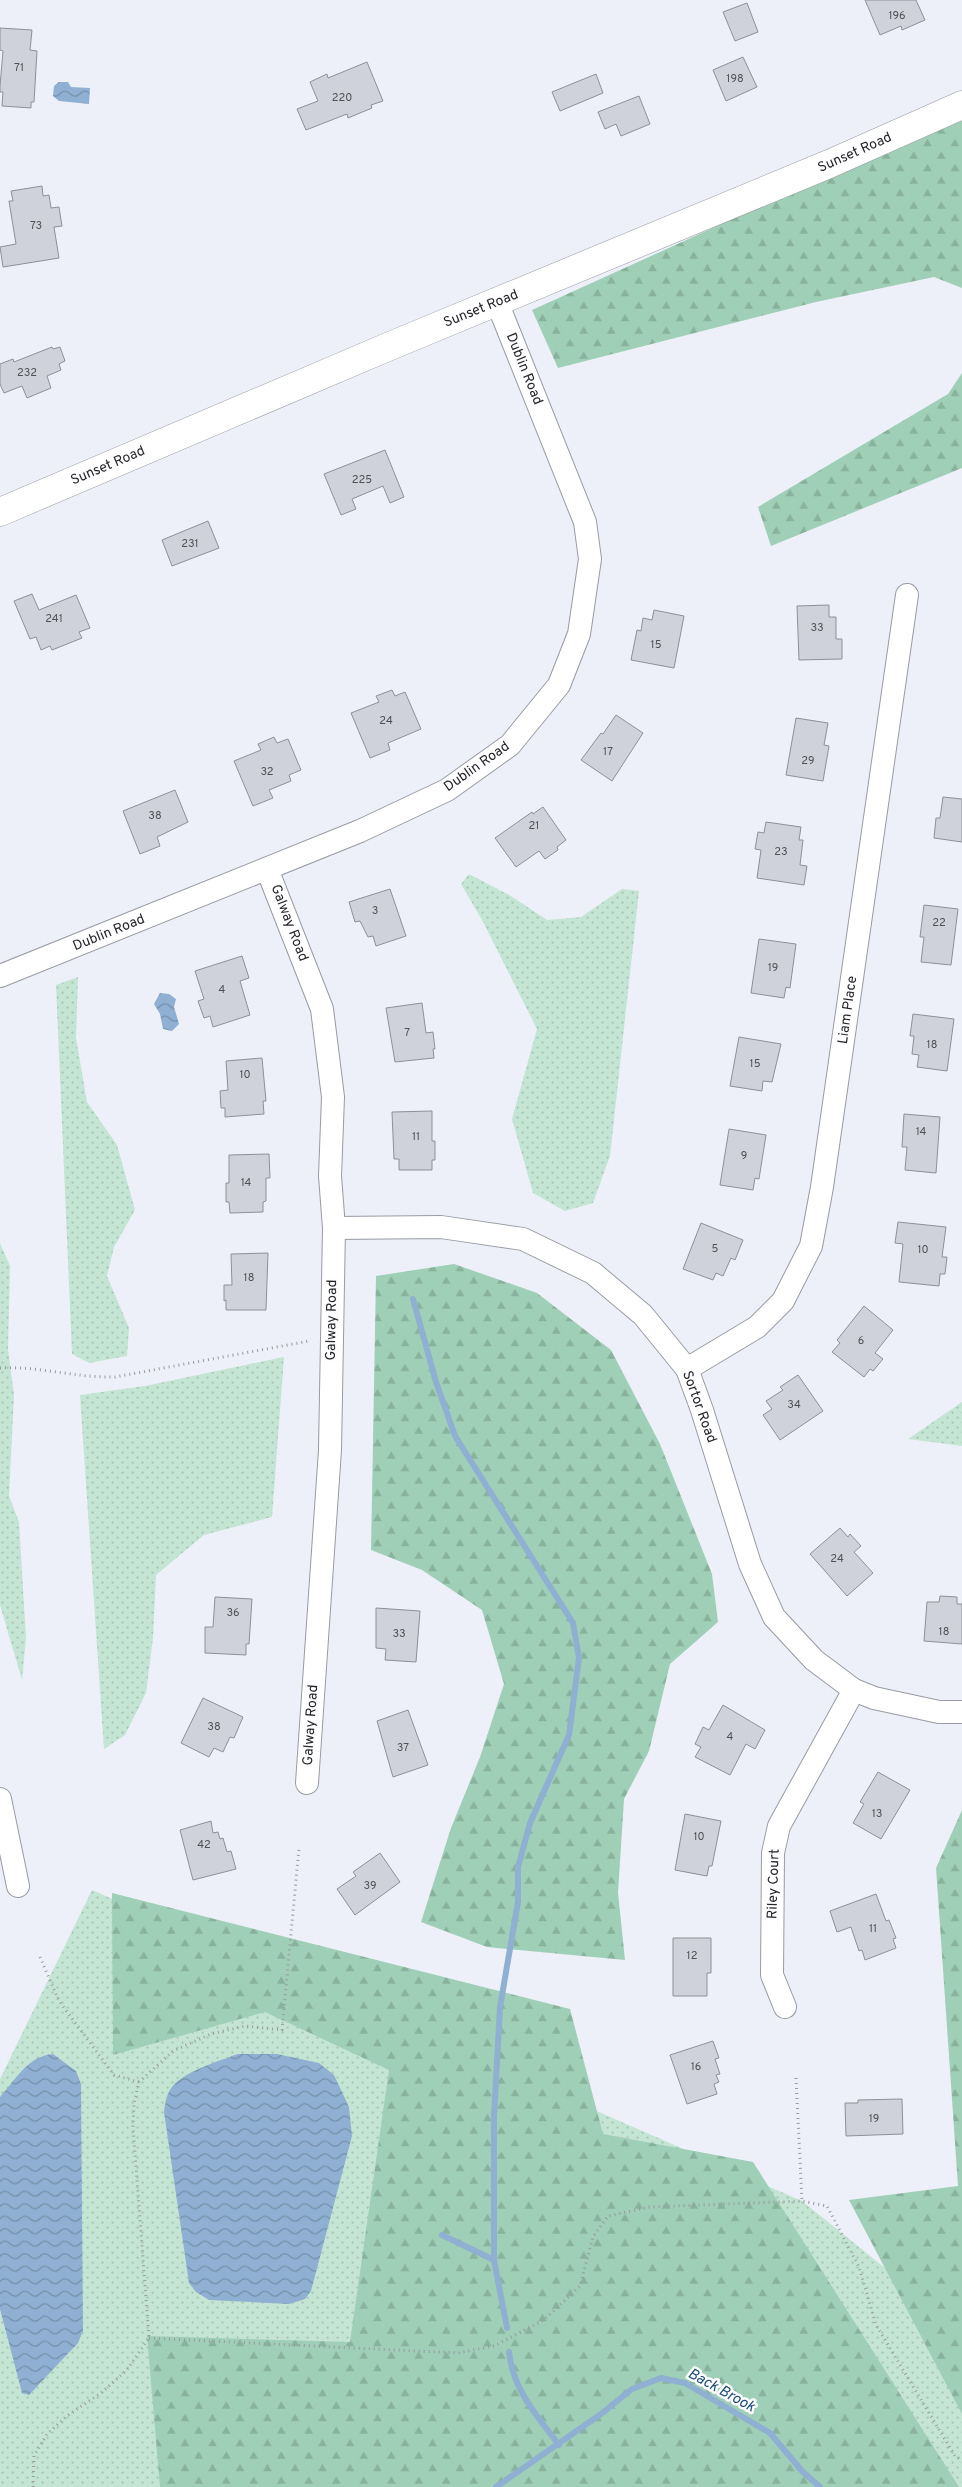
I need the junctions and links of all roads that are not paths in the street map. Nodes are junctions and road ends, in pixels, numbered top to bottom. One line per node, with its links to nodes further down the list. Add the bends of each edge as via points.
1 (962, 105): 2 (street, Sunset Road)
2 (497, 302): 3 (street, Sunset Road); 5 (street, Dublin Road, via 585,522 590,559 579,634 559,685 510,746 447,790 360,831)
3 (0, 512)
4 (907, 595): 8 (street, Liam Place, via 811,1246 783,1301 756,1327)
5 (267, 869): 6 (street, Dublin Road); 7 (street, Galway Road, via 322,1009 333,1097 330,1176)
6 (0, 976)
7 (334, 1228): 8 (street, Sortor Road, via 441,1227 524,1239 593,1273 643,1315); 11 (street, Galway Road, via 330,1450)
8 (687, 1368): 9 (street, Sortor Road, via 750,1564 774,1617 814,1660)
9 (854, 1690): 10 (street, Sortor Road, via 874,1698 930,1710); 14 (street, Riley Court, via 779,1826 773,1853 772,1975)
10 (962, 1712)
11 (307, 1783)
12 (0, 1799): 13 (street)
13 (18, 1886)
14 (784, 2006)

